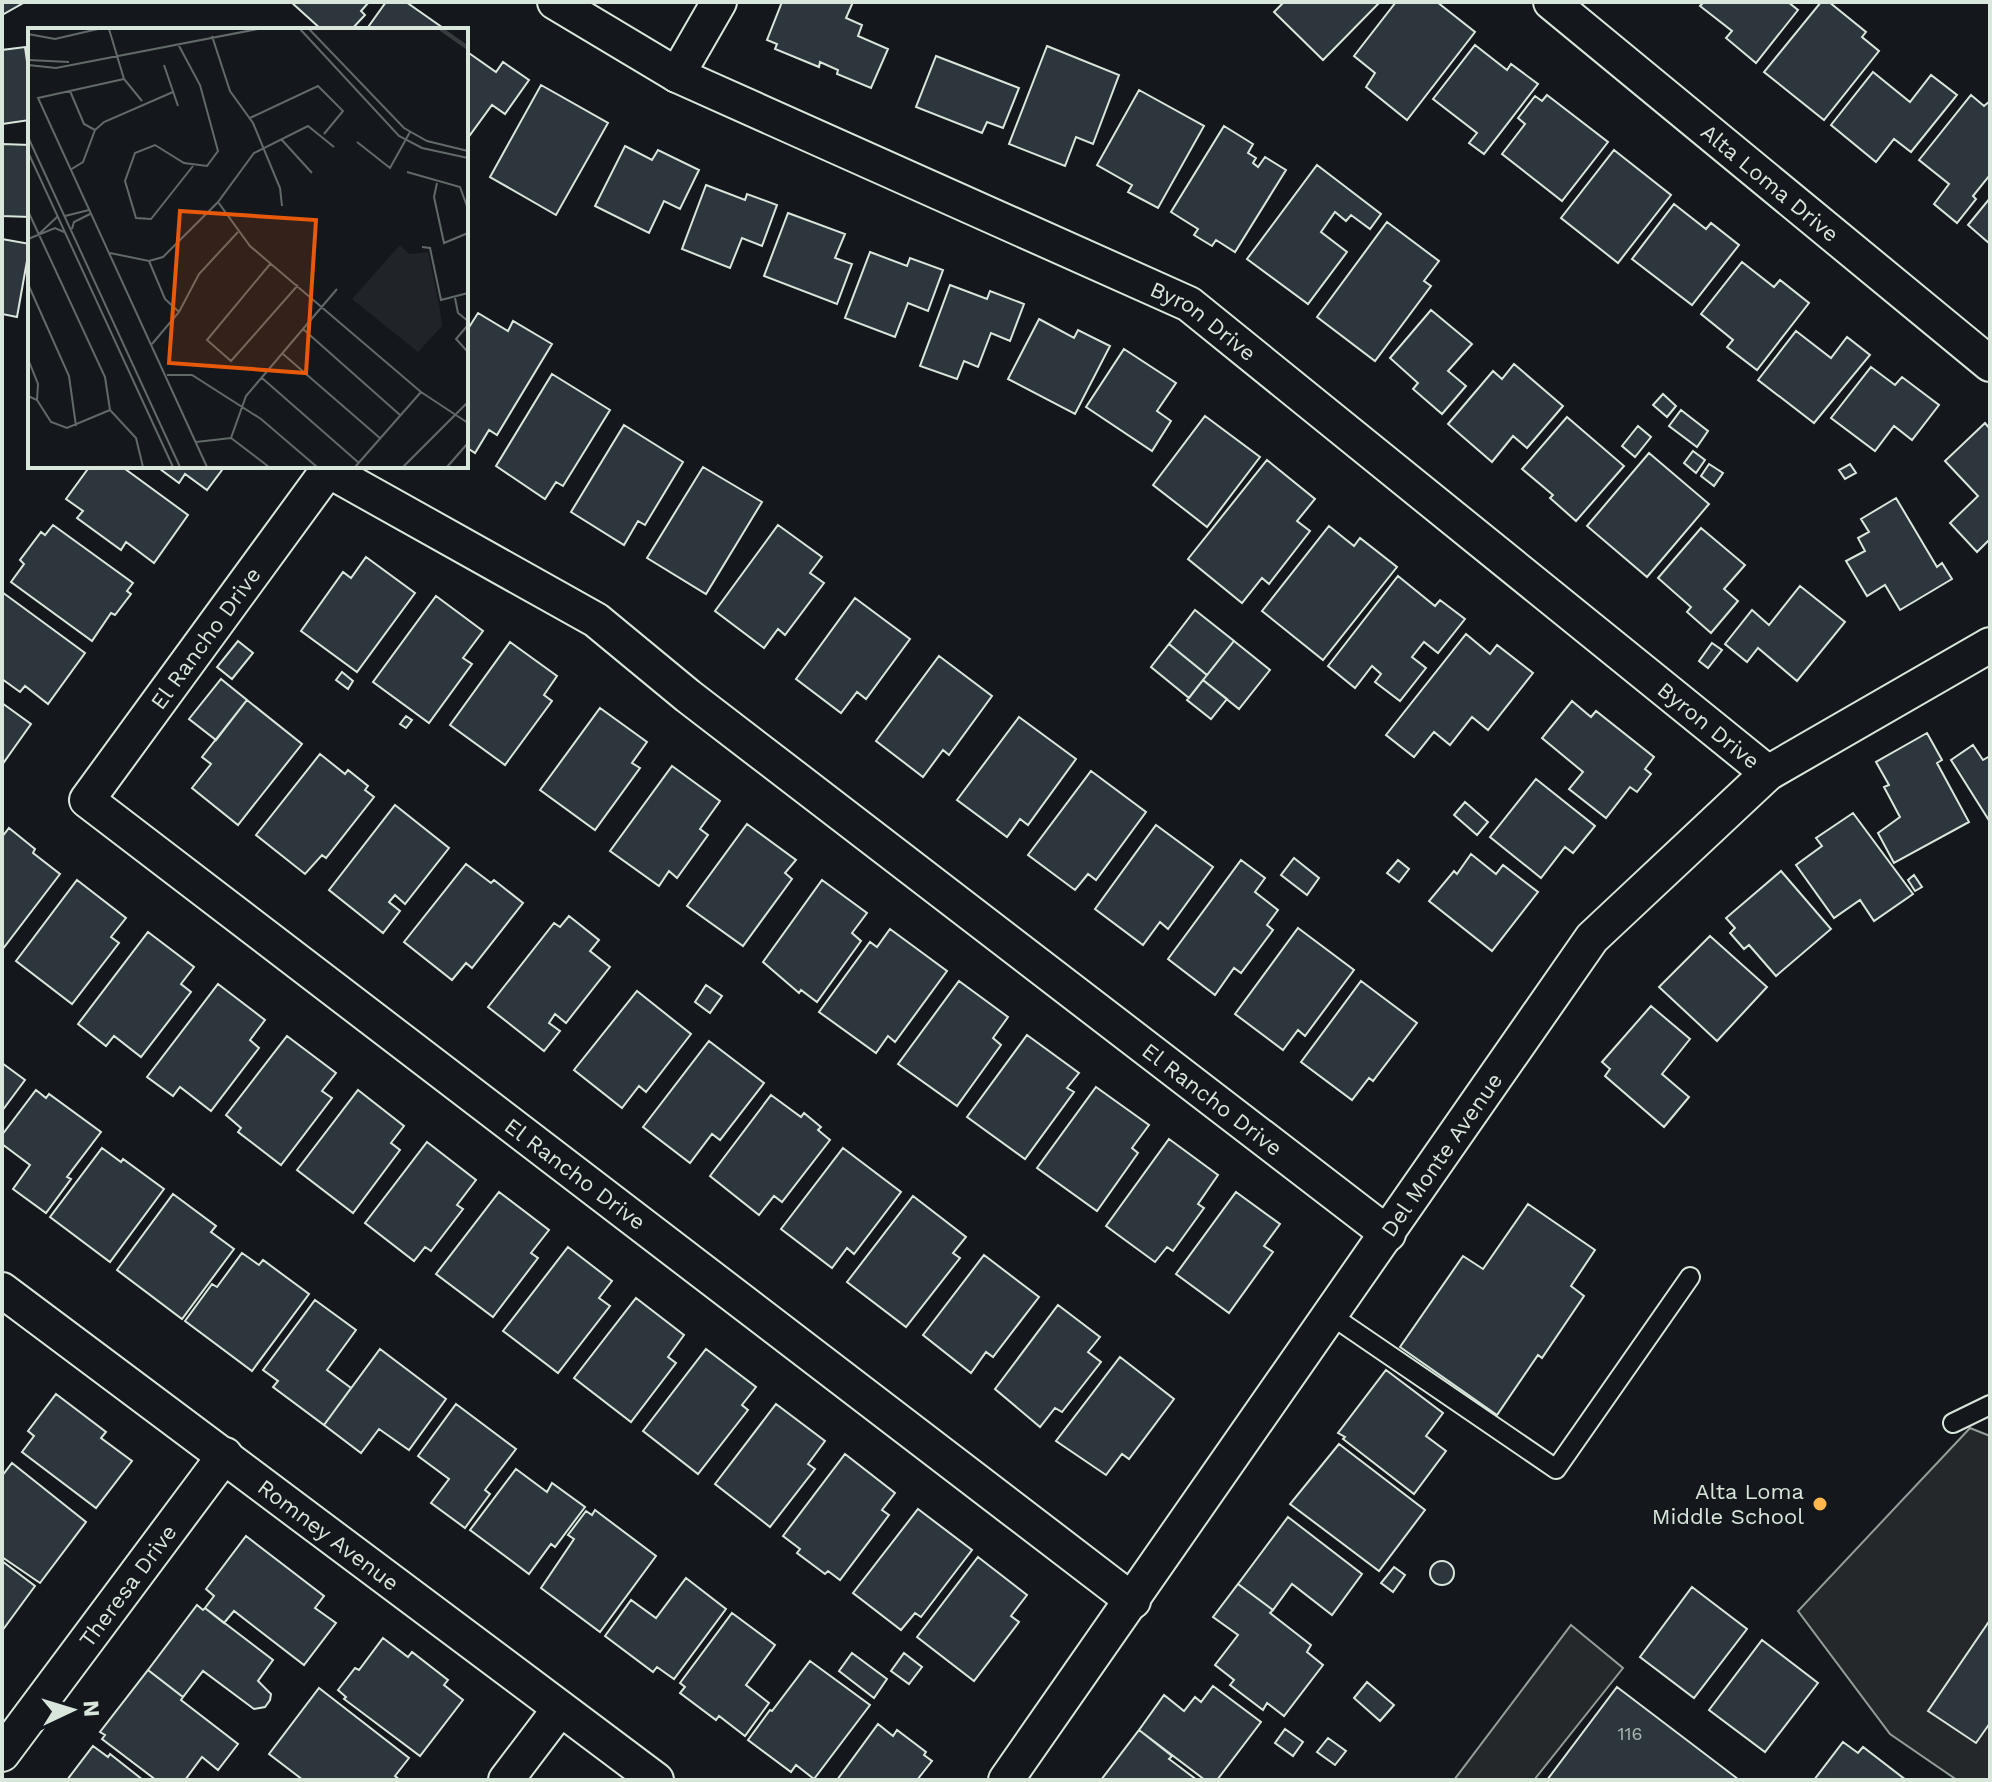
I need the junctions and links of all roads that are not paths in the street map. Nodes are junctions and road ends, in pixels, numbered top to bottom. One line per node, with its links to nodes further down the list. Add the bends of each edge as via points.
1 (555, 2): 4 (street, Byron Drive)
2 (719, 2): 4 (street)
3 (1551, 2): 5 (street, Alta Loma Drive)
4 (677, 75): 7 (street, Byron Drive, via 1189,304)
5 (1990, 364)
6 (1990, 645): 7 (street, Del Monte Avenue)
7 (1768, 773): 8 (street, Del Monte Avenue, via 1592,938)
8 (1388, 1234): 11 (street, Del Monte Avenue); 15 (street, El Rancho Drive, via 596,620 328,470 87,800)
9 (1690, 1277): 11 (lane, via 1556,1469)
10 (2, 1290): 14 (street, Romney Avenue)
11 (1332, 1316): 15 (street, Del Monte Avenue)
12 (1990, 1405): 13 (lane)
13 (1953, 1423)
14 (225, 1455): 16 (street, Romney Avenue); 17 (street, Theresa Drive)
15 (1133, 1601): 20 (street, Del Monte Avenue)
16 (559, 1710): 18 (street); 19 (street, Romney Avenue)
17 (2, 1754)
18 (506, 1780)
19 (656, 1780)
20 (1006, 1780)

